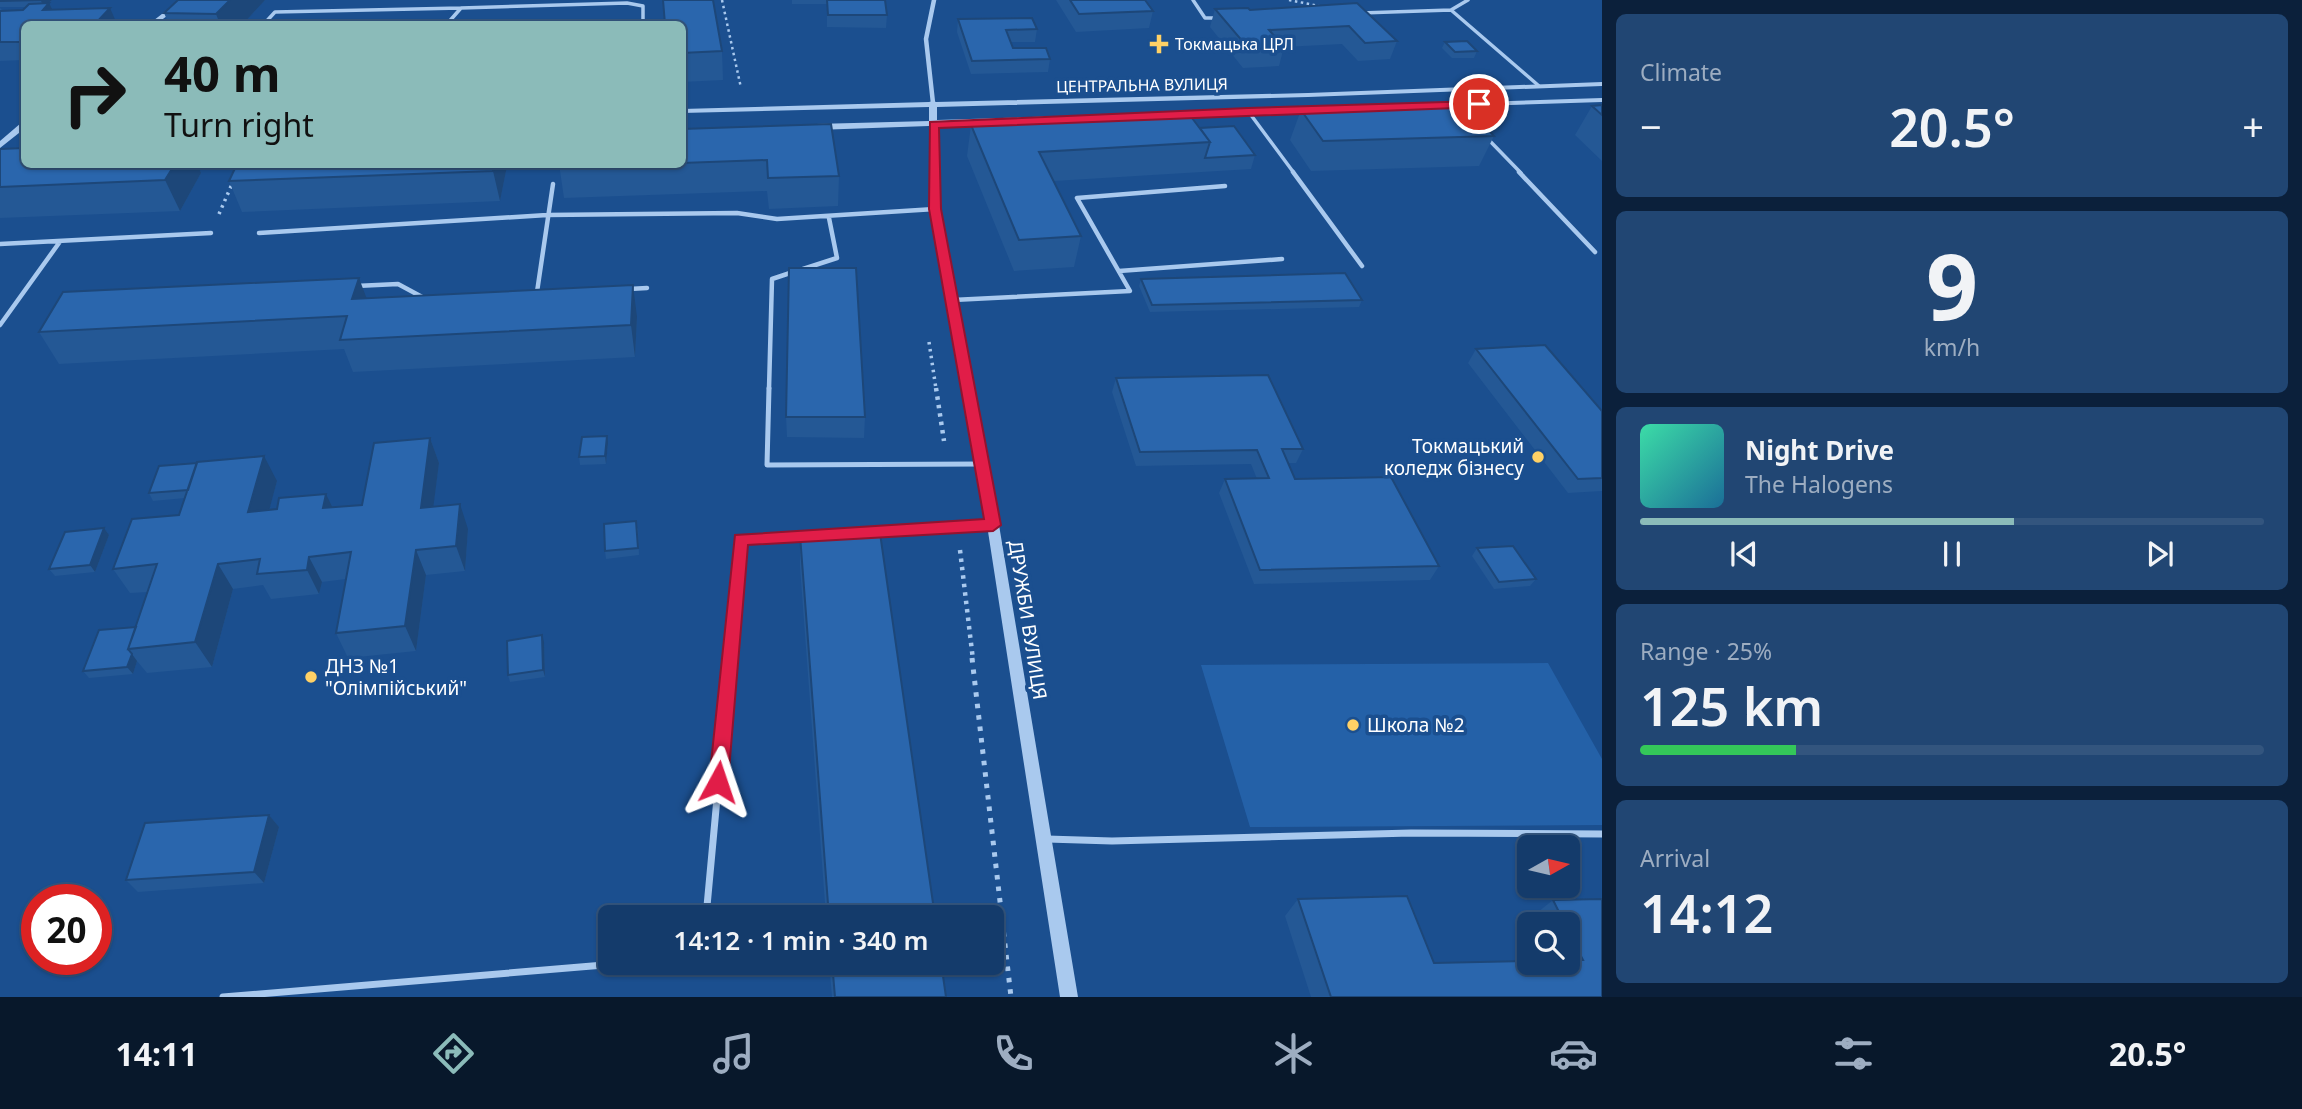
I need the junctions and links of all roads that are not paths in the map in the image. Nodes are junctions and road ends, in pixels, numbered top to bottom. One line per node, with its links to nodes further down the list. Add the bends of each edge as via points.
1 (185, 0): 9 (street)
2 (934, 0): 16 (street, ДРУЖБИ ВУЛИЦЯ, via 926,39)
3 (1193, 0): 8 (lane, via 1205,18)
4 (1468, 0): 6 (lane)
5 (461, 8): 10 (lane, via 275,12); 11 (lane); 12 (lane, via 627,3 643,6)
6 (1451, 10): 7 (lane); 14 (lane)
7 (1351, 13)
8 (1232, 17)
9 (156, 21)
10 (267, 21)
11 (448, 21)
12 (643, 21)
13 (1602, 84): 14 (street, ЦЕНТРАЛЬНА ВУЛИЦЯ)
14 (1539, 86): 16 (street, ЦЕНТРАЛЬНА ВУЛИЦЯ, via 1308,96)
15 (1602, 100): 17 (street, ЦЕНТРАЛЬНА ВУЛИЦЯ)
16 (933, 103): 18 (street, ЦЕНТРАЛЬНА ВУЛИЦЯ); 21 (street, ДРУЖБИ ВУЛИЦЯ)
17 (1454, 105): 19 (street, ЦЕНТРАЛЬНА ВУЛИЦЯ); 20 (lane)
18 (686, 111)
19 (1248, 111): 21 (street, ЦЕНТРАЛЬНА ВУЛИЦЯ); 40 (lane)
20 (1463, 114)
21 (934, 125): 22 (street, ЦЕНТРАЛЬНА ВУЛИЦЯ); 31 (street, ДРУЖБИ ВУЛИЦЯ)
22 (803, 128)
23 (0, 133): 24 (street)
24 (20, 133): 26 (street)
25 (1482, 133): 38 (lane)
26 (0, 145)
27 (12, 151): 28 (street)
28 (0, 152)
29 (553, 184): 32 (lane)
30 (1225, 186): 41 (lane, via 1077,198)
31 (935, 209): 33 (lane); 49 (street, ДРУЖБИ ВУЛИЦЯ)
32 (547, 215): 33 (lane, via 737,213 777,219); 35 (lane); 45 (lane)
33 (829, 218): 51 (lane, via 837,258 772,279 767,466)
34 (211, 233): 36 (lane)
35 (259, 233)
36 (59, 243): 37 (lane); 50 (lane)
37 (0, 244)
38 (1595, 252)
39 (1282, 259): 41 (lane)
40 (1362, 266)
41 (1119, 271): 49 (lane, via 1130,291)
42 (344, 287): 48 (lane, via 398,284 423,298)
43 (647, 288): 44 (lane)
44 (619, 289)
45 (537, 292): 46 (lane); 47 (lane)
46 (550, 292)
47 (524, 293)
48 (436, 297)
49 (953, 300): 51 (street, ДРУЖБИ ВУЛИЦЯ)
50 (0, 324)
51 (983, 464): 52 (street, ДРУЖБИ ВУЛИЦЯ)
52 (993, 525): 54 (street, ДРУЖБИ ВУЛИЦЯ); 55 (lane, via 741,539)
53 (1602, 834): 54 (lane)
54 (1043, 839): 58 (street, ДРУЖБИ ВУЛИЦЯ)
55 (707, 905)
56 (598, 966): 57 (lane)
57 (223, 997)
58 (1069, 997)

